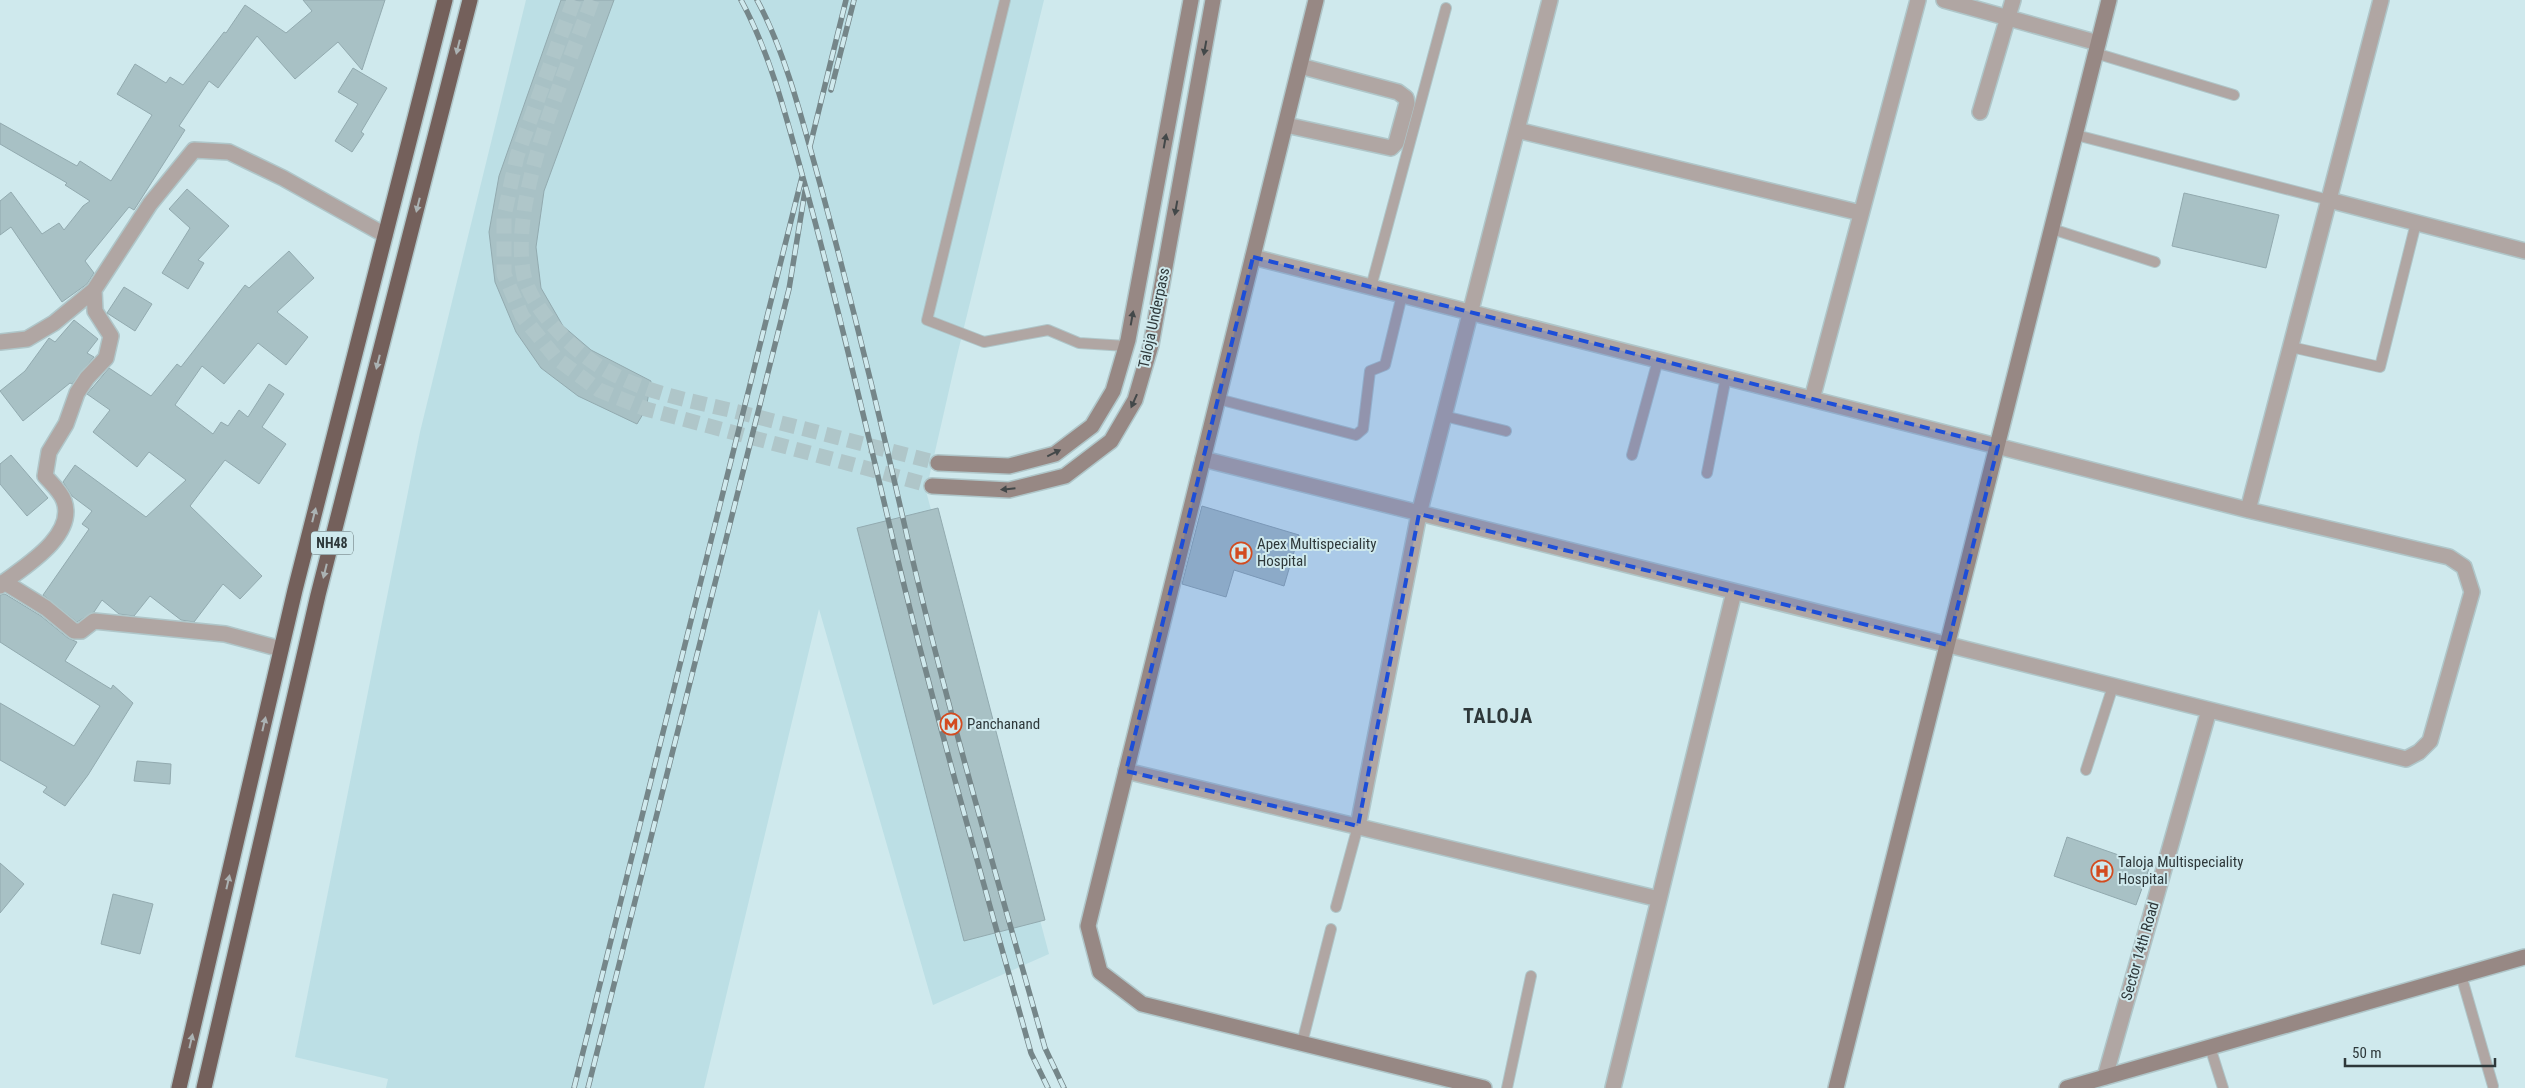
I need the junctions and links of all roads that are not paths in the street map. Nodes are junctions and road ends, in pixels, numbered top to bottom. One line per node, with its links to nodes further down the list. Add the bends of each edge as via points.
1 (445, 0): 26 (highway, NH48)
2 (470, 0): 71 (highway, NH48, one-way to 71, via 318,596)
3 (1005, 0): 35 (lane, via 927,320 984,342 1048,330 1079,343)
4 (1191, 0): 35 (street, Taloja Underpass, one-way to 4)
5 (1213, 0): 48 (street, Taloja Underpass, one-way to 48, via 1151,345 1136,400 1110,441 1065,476 1009,490)
6 (1316, 0): 16 (street)
7 (1550, 0): 20 (street)
8 (1918, 0): 23 (street)
9 (1944, 0): 14 (street)
10 (2013, 0): 14 (street)
11 (2109, 0): 15 (street)
12 (2381, 0): 22 (street)
13 (1446, 8): 30 (lane)
14 (2008, 18): 15 (street); 18 (street)
15 (2096, 48): 17 (lane); 21 (street)
16 (1300, 66): 19 (street); 19 (street, via 1398,92 1407,103 1396,143 1391,148)
17 (2234, 95)
18 (1980, 112)
19 (1286, 125): 28 (street)
20 (1517, 130): 23 (street); 33 (street)
21 (2076, 135): 22 (lane); 25 (street)
22 (2329, 200): 24 (street); 36 (street)
23 (1861, 213): 40 (street)
24 (2416, 223): 27 (street); 36 (lane, via 2380,368)
25 (2052, 230): 29 (lane); 43 (street)
26 (385, 235): 31 (street, via 229,152 194,150 150,204); 54 (highway, NH48, one-way to 26)
27 (2525, 251)
28 (1253, 257): 30 (street); 39 (street)
29 (2155, 262)
30 (1371, 287): 32 (street)
31 (94, 290): 34 (street, via 34,335); 51 (street, via 95,311 111,336 106,358 77,393 66,424 49,452 45,476 64,500 66,517 48,549)
32 (1402, 295): 33 (street); 39 (lane, via 1385,364 1370,371 1363,428 1356,435)
33 (1470, 312): 37 (street); 41 (street)
34 (0, 342)
35 (1126, 346): 46 (street, Taloja Underpass, one-way to 35, via 1009,466 1055,454 1092,426 1113,391)
36 (2290, 347): 49 (street)
37 (1658, 360): 38 (street); 44 (lane)
38 (1726, 377): 40 (street); 47 (lane)
39 (1218, 399): 45 (street)
40 (1812, 399): 43 (street)
41 (1444, 416): 42 (lane); 50 (street)
42 (1506, 431)
43 (1998, 446): 49 (street); 53 (street)
44 (1632, 455)
45 (1203, 458): 50 (street); 58 (street)
46 (938, 463)
47 (1707, 473)
48 (932, 486)
49 (2248, 510): 56 (street, via 2449,557 2464,567 2472,592 2430,741 2406,759)
50 (1419, 514): 52 (street); 59 (street)
51 (2, 584): 54 (street, via 46,608 74,632 94,621 225,634)
52 (1734, 592): 53 (street); 60 (street)
53 (1948, 645): 55 (street); 75 (street)
54 (281, 649): 70 (highway, NH48, one-way to 54)
55 (2113, 686): 56 (street); 57 (lane)
56 (2209, 710): 68 (street, Sector 14th Road)
57 (2086, 770)
58 (1126, 771): 59 (street); 66 (street, via 1088,926 1100,972 1142,1004)
59 (1358, 826): 60 (street); 61 (lane)
60 (1659, 899): 74 (street)
61 (1336, 907)
62 (1331, 929): 66 (lane)
63 (2525, 957): 64 (street)
64 (2462, 975): 67 (street); 69 (lane)
65 (1531, 976): 73 (lane)
66 (1302, 1043): 72 (street)
67 (2210, 1047): 68 (street); 77 (lane)
68 (2105, 1077): 76 (street)
69 (2493, 1086)
70 (180, 1088)
71 (204, 1088)
72 (1484, 1088)
73 (1507, 1088)
74 (1613, 1088)
75 (1836, 1088)
76 (2067, 1088)
77 (2223, 1088)

